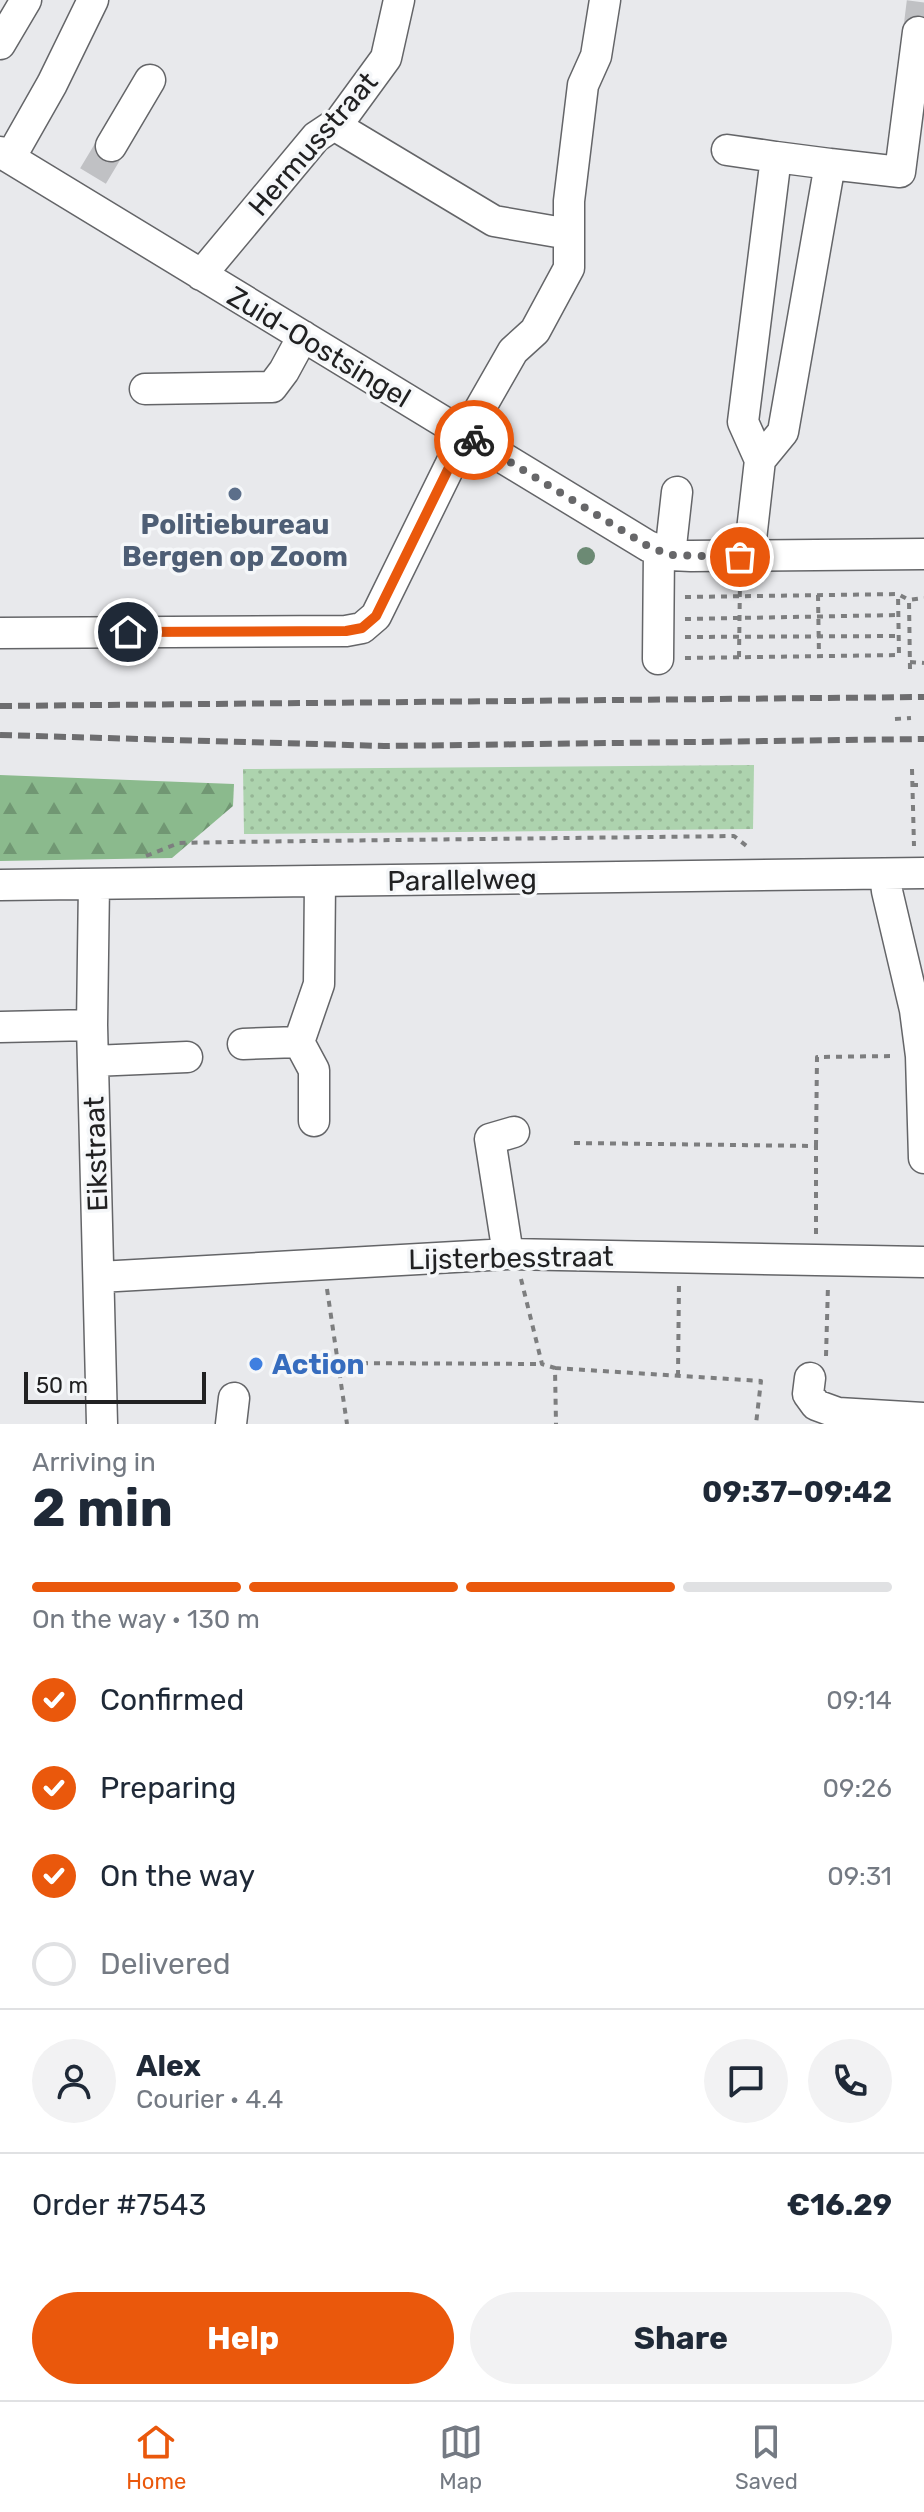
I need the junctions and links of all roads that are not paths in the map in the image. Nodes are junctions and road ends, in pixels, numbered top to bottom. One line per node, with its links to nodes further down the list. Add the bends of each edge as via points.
1 (26, 0): 6 (street)
2 (93, 0): 11 (street, via 52,84)
3 (399, 0): 8 (street, Hermusstraat, via 386,58)
4 (605, 0): 14 (street, via 596,56 583,85)
5 (918, 32): 13 (street, via 900,172)
6 (0, 44)
7 (150, 80): 9 (street)
8 (334, 125): 14 (street, via 494,221); 15 (street, Hermusstraat, via 316,137)
9 (111, 146)
10 (727, 150): 12 (street)
11 (5, 155): 15 (street, Zuid-Oostsingel, via 86,188)
12 (776, 157): 13 (street); 19 (street, via 743,422)
13 (830, 164): 19 (street, via 783,432)
14 (569, 234): 18 (street, via 569,268 535,331 513,351)
15 (201, 275): 16 (street, Zuid-Oostsingel)
16 (303, 336): 17 (street, via 272,387); 18 (street, Zuid-Oostsingel)
17 (145, 389)
18 (465, 435): 21 (street, Zuid-Oostsingel); 25 (street, via 376,616 362,628)
19 (760, 460): 23 (street)
20 (677, 492): 21 (street)
21 (665, 553): 23 (street, Zuid-Oostsingel); 24 (street)
22 (924, 554): 23 (street, Zuid-Oostsingel)
23 (745, 557)
24 (658, 628)
25 (0, 633)
26 (924, 873): 27 (street, Parallelweg)
27 (885, 875): 28 (street, Parallelweg); 39 (street, via 915,1010)
28 (320, 882): 29 (street, Parallelweg); 33 (street, via 319,984)
29 (94, 884): 30 (street, Parallelweg); 31 (street, Eikstraat)
30 (0, 885)
31 (92, 1025): 32 (street); 36 (street, Eikstraat)
32 (0, 1027)
33 (299, 1042): 34 (street); 37 (street, via 314,1070)
34 (243, 1044)
35 (187, 1057): 36 (street)
36 (93, 1061): 42 (street, Eikstraat)
37 (314, 1121)
38 (514, 1132): 40 (street, via 490,1139)
39 (924, 1158)
40 (511, 1254): 41 (street, Lijsterbesstraat); 42 (street, Lijsterbesstraat)
41 (924, 1262)
42 (99, 1277): 45 (street, Eikstraat)
43 (810, 1378): 44 (street, via 808,1394 816,1405 838,1413)
44 (924, 1418)
45 (102, 1424)

